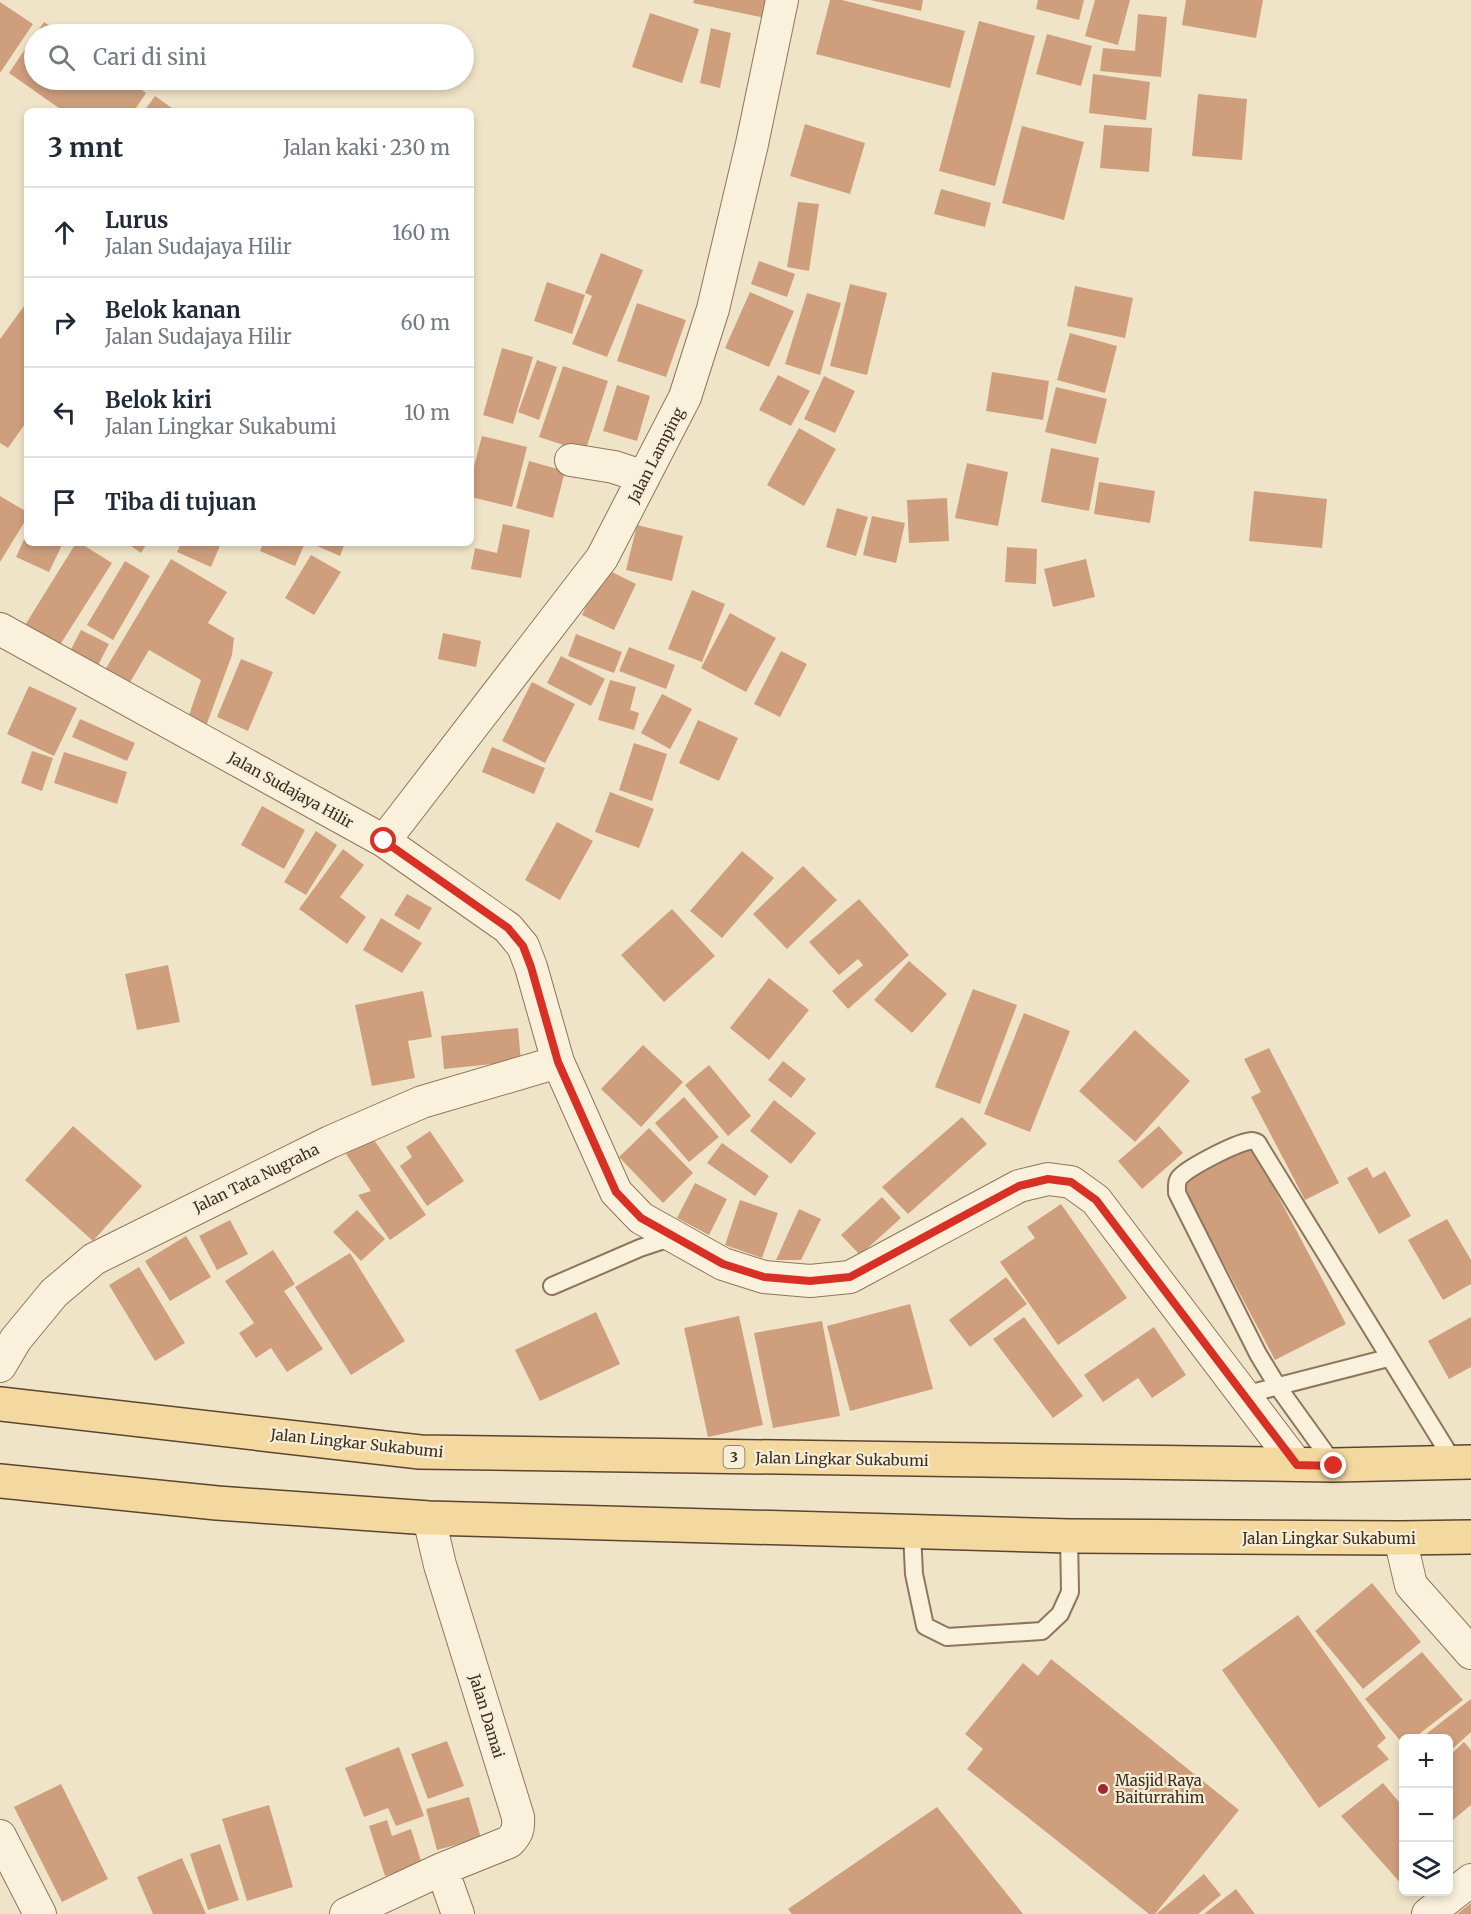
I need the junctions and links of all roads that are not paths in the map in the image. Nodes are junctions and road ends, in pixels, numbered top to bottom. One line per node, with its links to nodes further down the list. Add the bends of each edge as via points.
1 (782, 0): 3 (street, Jalan Lamping, via 712,309 685,397)
2 (571, 460): 3 (street)
3 (644, 477): 5 (street, Jalan Lamping, via 602,558)
4 (0, 629): 5 (street, Jalan Sudajaya Hilir)
5 (384, 841): 6 (street, Jalan Sudajaya Hilir, via 508,928 523,946)
6 (558, 1062): 7 (street, Jalan Sudajaya Hilir, via 616,1192 641,1218); 10 (street, Jalan Tata Nugraha, via 422,1102 330,1142 94,1259 54,1293 16,1339)
7 (673, 1238): 8 (lane); 12 (street, Jalan Sudajaya Hilir, via 723,1264 764,1277 810,1281 850,1277 1019,1186 1048,1179 1071,1182 1096,1200)
8 (552, 1286)
9 (1388, 1358): 11 (lane); 11 (lane, via 1260,1147 1252,1141 1242,1143 1180,1177 1177,1193); 14 (lane)
10 (0, 1366)
11 (1278, 1387): 12 (lane); 16 (lane)
12 (1244, 1395): 15 (street, Jalan Sudajaya Hilir)
13 (0, 1404): 15 (main road, Jalan Lingkar Sukabumi / 3, via 420,1452)
14 (1463, 1462): 16 (main road, Jalan Lingkar Sukabumi / 3)
15 (1297, 1465): 16 (main road, Jalan Lingkar Sukabumi / 3)
16 (1334, 1466)
17 (0, 1481): 18 (main road, Jalan Lingkar Sukabumi, via 217,1503)
18 (429, 1518): 19 (main road, Jalan Lingkar Sukabumi); 25 (street, Jalan Damai, via 519,1827 509,1842)
19 (912, 1532): 20 (main road, Jalan Lingkar Sukabumi); 20 (lane, via 914,1574 925,1626 947,1637 1042,1630 1060,1614 1070,1592)
20 (1069, 1536): 22 (main road, Jalan Lingkar Sukabumi)
21 (1471, 1537): 22 (main road, Jalan Lingkar Sukabumi)
22 (1400, 1538): 23 (street, via 1411,1585)
23 (1471, 1653)
24 (0, 1836): 27 (street)
25 (442, 1869): 28 (street, Jalan Damai); 29 (street)
26 (1471, 1880): 30 (street)
27 (40, 1914)
28 (346, 1914)
29 (458, 1914)
30 (1428, 1914)

